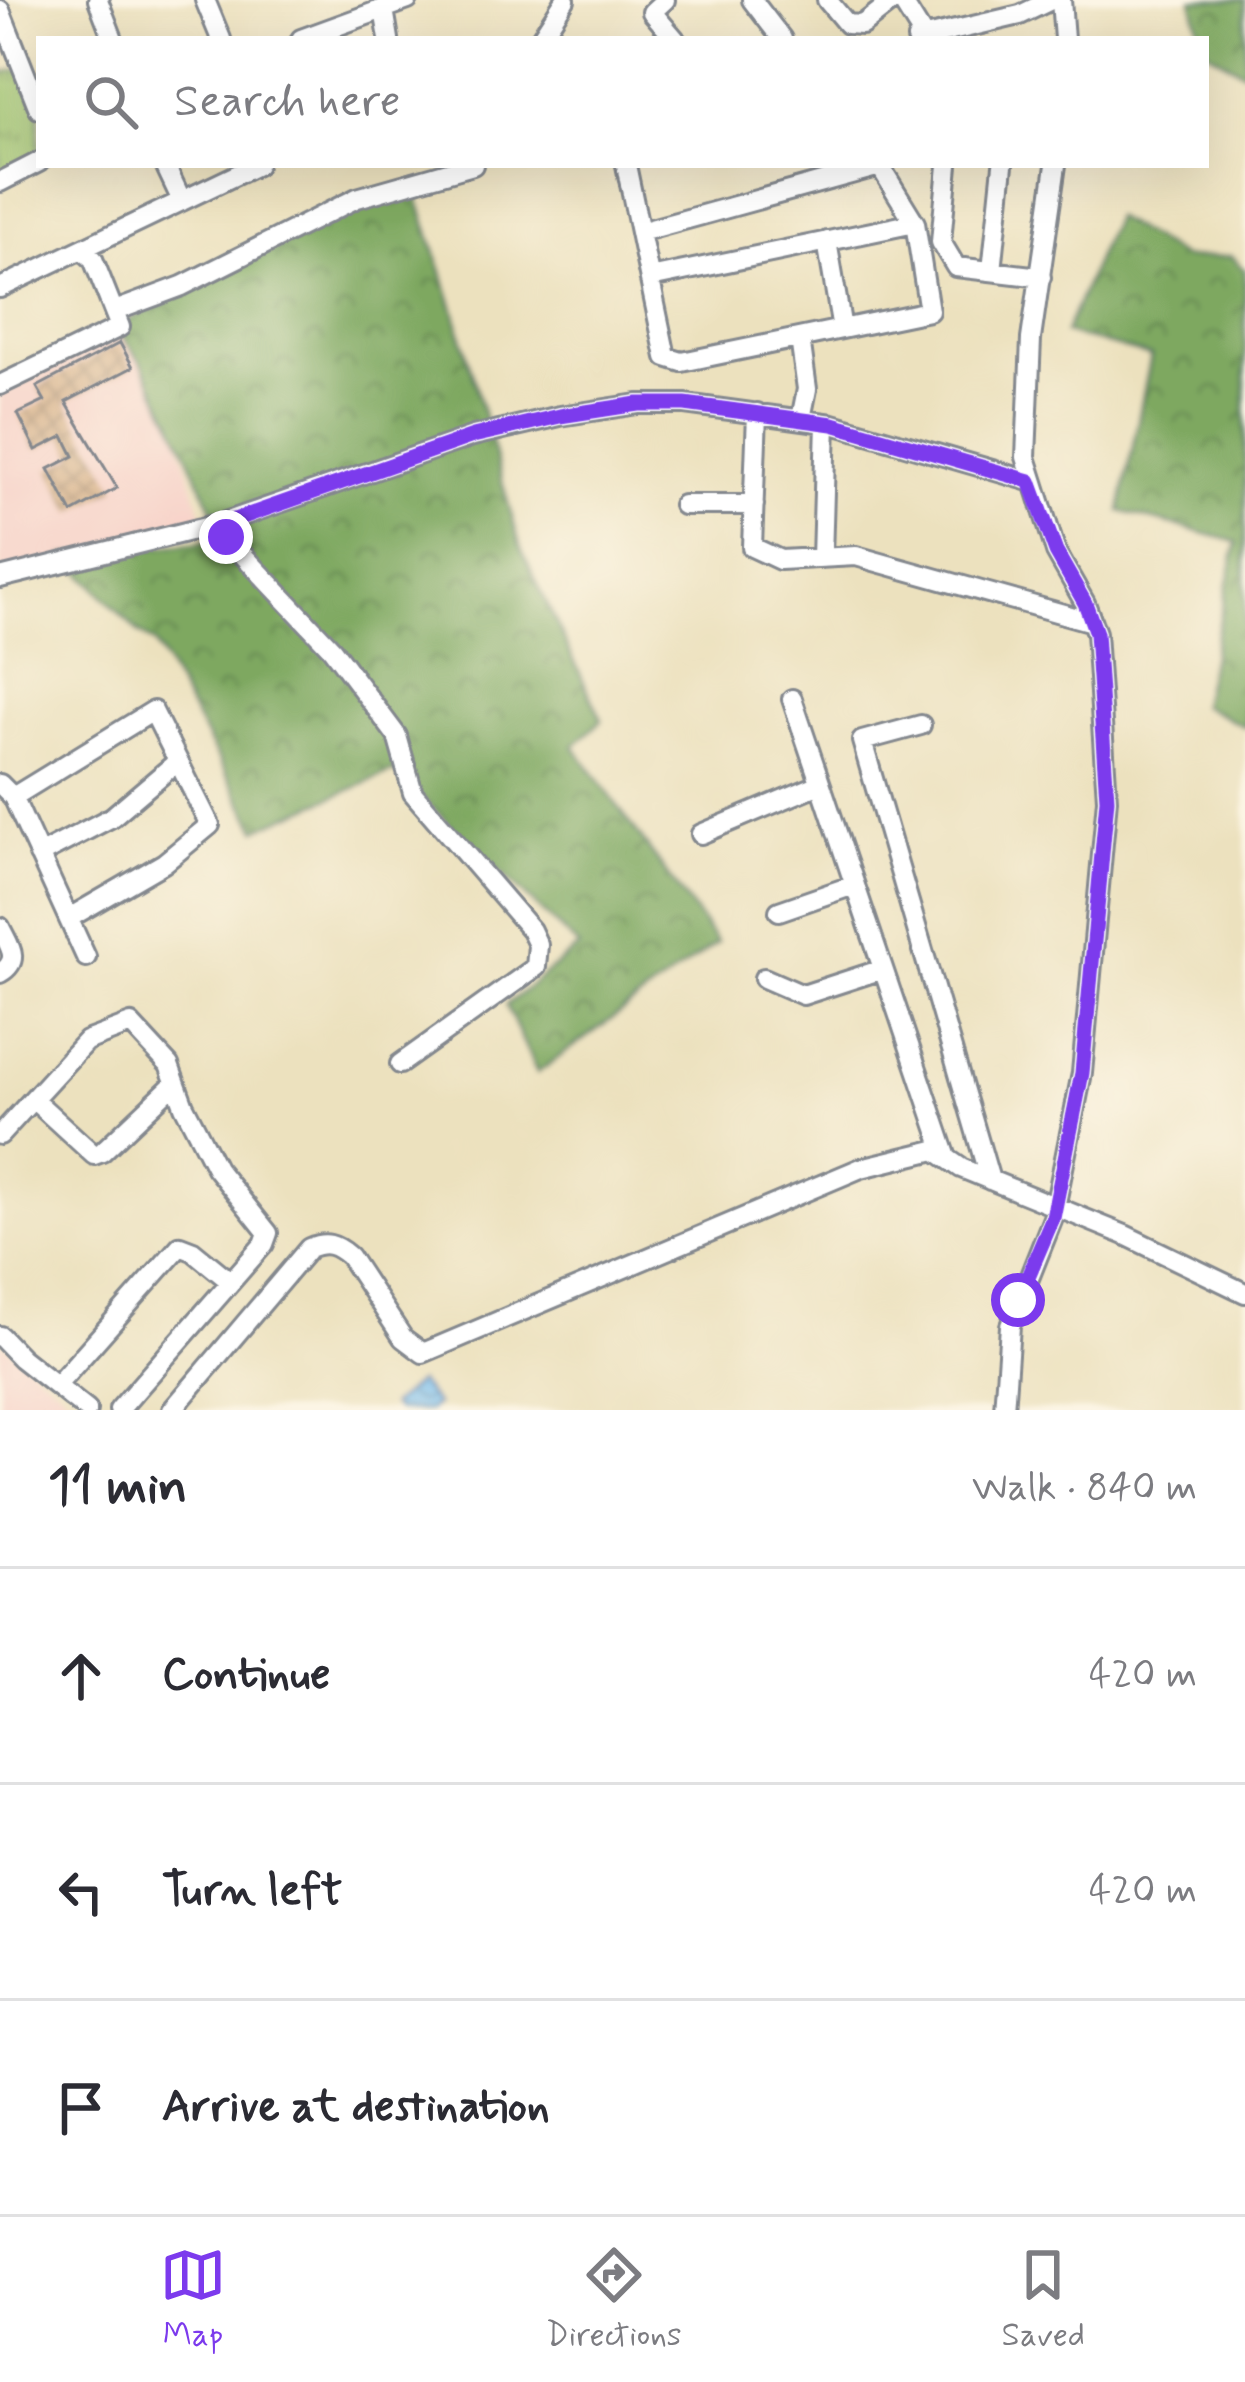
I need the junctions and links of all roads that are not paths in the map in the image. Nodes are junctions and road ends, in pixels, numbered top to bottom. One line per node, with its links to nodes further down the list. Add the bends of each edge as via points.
1 (98, 0): 14 (street)
2 (205, 0): 15 (street)
3 (408, 0): 11 (street)
4 (565, 0): 18 (street)
5 (665, 0): 19 (street, via 652,12)
6 (752, 0): 20 (street)
7 (827, 0): 8 (street, via 847,24 862,25)
8 (897, 0): 21 (street)
9 (1051, 0): 13 (street)
10 (1061, 0): 22 (street)
11 (383, 9): 16 (street); 17 (street)
12 (0, 10): 23 (street)
13 (958, 34)
14 (111, 36)
15 (220, 36)
16 (309, 36)
17 (388, 36)
18 (542, 36)
19 (672, 36)
20 (780, 36)
21 (920, 36)
22 (1064, 36)
23 (23, 68): 24 (street); 25 (street)
24 (0, 74)
25 (36, 101)
26 (36, 164): 36 (street)
27 (166, 168): 37 (street)
28 (251, 168): 37 (street)
29 (462, 168): 46 (street, via 357,198)
30 (627, 168): 39 (street)
31 (873, 168): 39 (street)
32 (881, 168): 38 (street)
33 (948, 168): 42 (street, via 941,242 956,267)
34 (1003, 168): 42 (street)
35 (1056, 168): 43 (street)
36 (0, 182)
37 (182, 201): 41 (street)
38 (915, 223): 40 (street); 47 (street, via 929,311)
39 (640, 232): 44 (street)
40 (827, 241): 44 (street); 47 (street)
41 (83, 250): 45 (street); 46 (street)
42 (992, 271): 43 (street)
43 (1041, 277): 53 (street, via 1025,403)
44 (650, 278): 48 (street, via 666,358 682,362)
45 (0, 288)
46 (115, 311): 49 (street, via 120,327)
47 (842, 329): 48 (street)
48 (800, 338): 51 (street, via 807,389)
49 (0, 385)
50 (757, 413): 51 (street); 55 (street); 56 (street, via 638,404 560,416 473,436)
51 (801, 419): 52 (street)
52 (826, 423): 53 (street); 57 (street)
53 (1030, 481): 59 (street)
54 (683, 505): 55 (street)
55 (754, 505): 57 (street, via 752,547 780,560)
56 (223, 524): 58 (street); 75 (street, via 226,537 383,715 413,793 538,945 536,967)
57 (822, 558): 59 (street, via 856,556)
58 (0, 578)
59 (1092, 622): 81 (street, via 1107,799 1082,1073)
60 (791, 699): 63 (street)
61 (921, 725): 80 (street, via 862,741)
62 (178, 761): 64 (street, via 153,711); 66 (street, via 112,818); 69 (street, via 210,825 145,876)
63 (820, 784): 65 (street); 67 (street)
64 (6, 790): 66 (street)
65 (701, 834)
66 (39, 855): 69 (street)
67 (854, 885): 68 (street); 72 (street)
68 (779, 911)
69 (69, 918): 71 (street)
70 (0, 927): 73 (street, via 15,957)
71 (86, 957)
72 (883, 969): 74 (street, via 803,995); 79 (street)
73 (0, 974)
74 (764, 978)
75 (400, 1064)
76 (176, 1083): 77 (street, via 94,1155); 77 (street, via 131,1024 86,1041); 82 (street, via 216,1168 268,1233)
77 (33, 1100): 78 (street)
78 (0, 1135)
79 (947, 1158): 80 (street); 88 (street, via 935,1150 861,1168 423,1353 403,1338 349,1256 321,1243)
80 (990, 1180): 81 (street)
81 (1054, 1208): 83 (street); 89 (street, via 1010,1326)
82 (231, 1282): 85 (street, via 180,1246); 87 (street)
83 (1245, 1293)
84 (0, 1336): 85 (street)
85 (57, 1385): 86 (street)
86 (87, 1410)
87 (119, 1410)
88 (172, 1410)
89 (1004, 1410)

